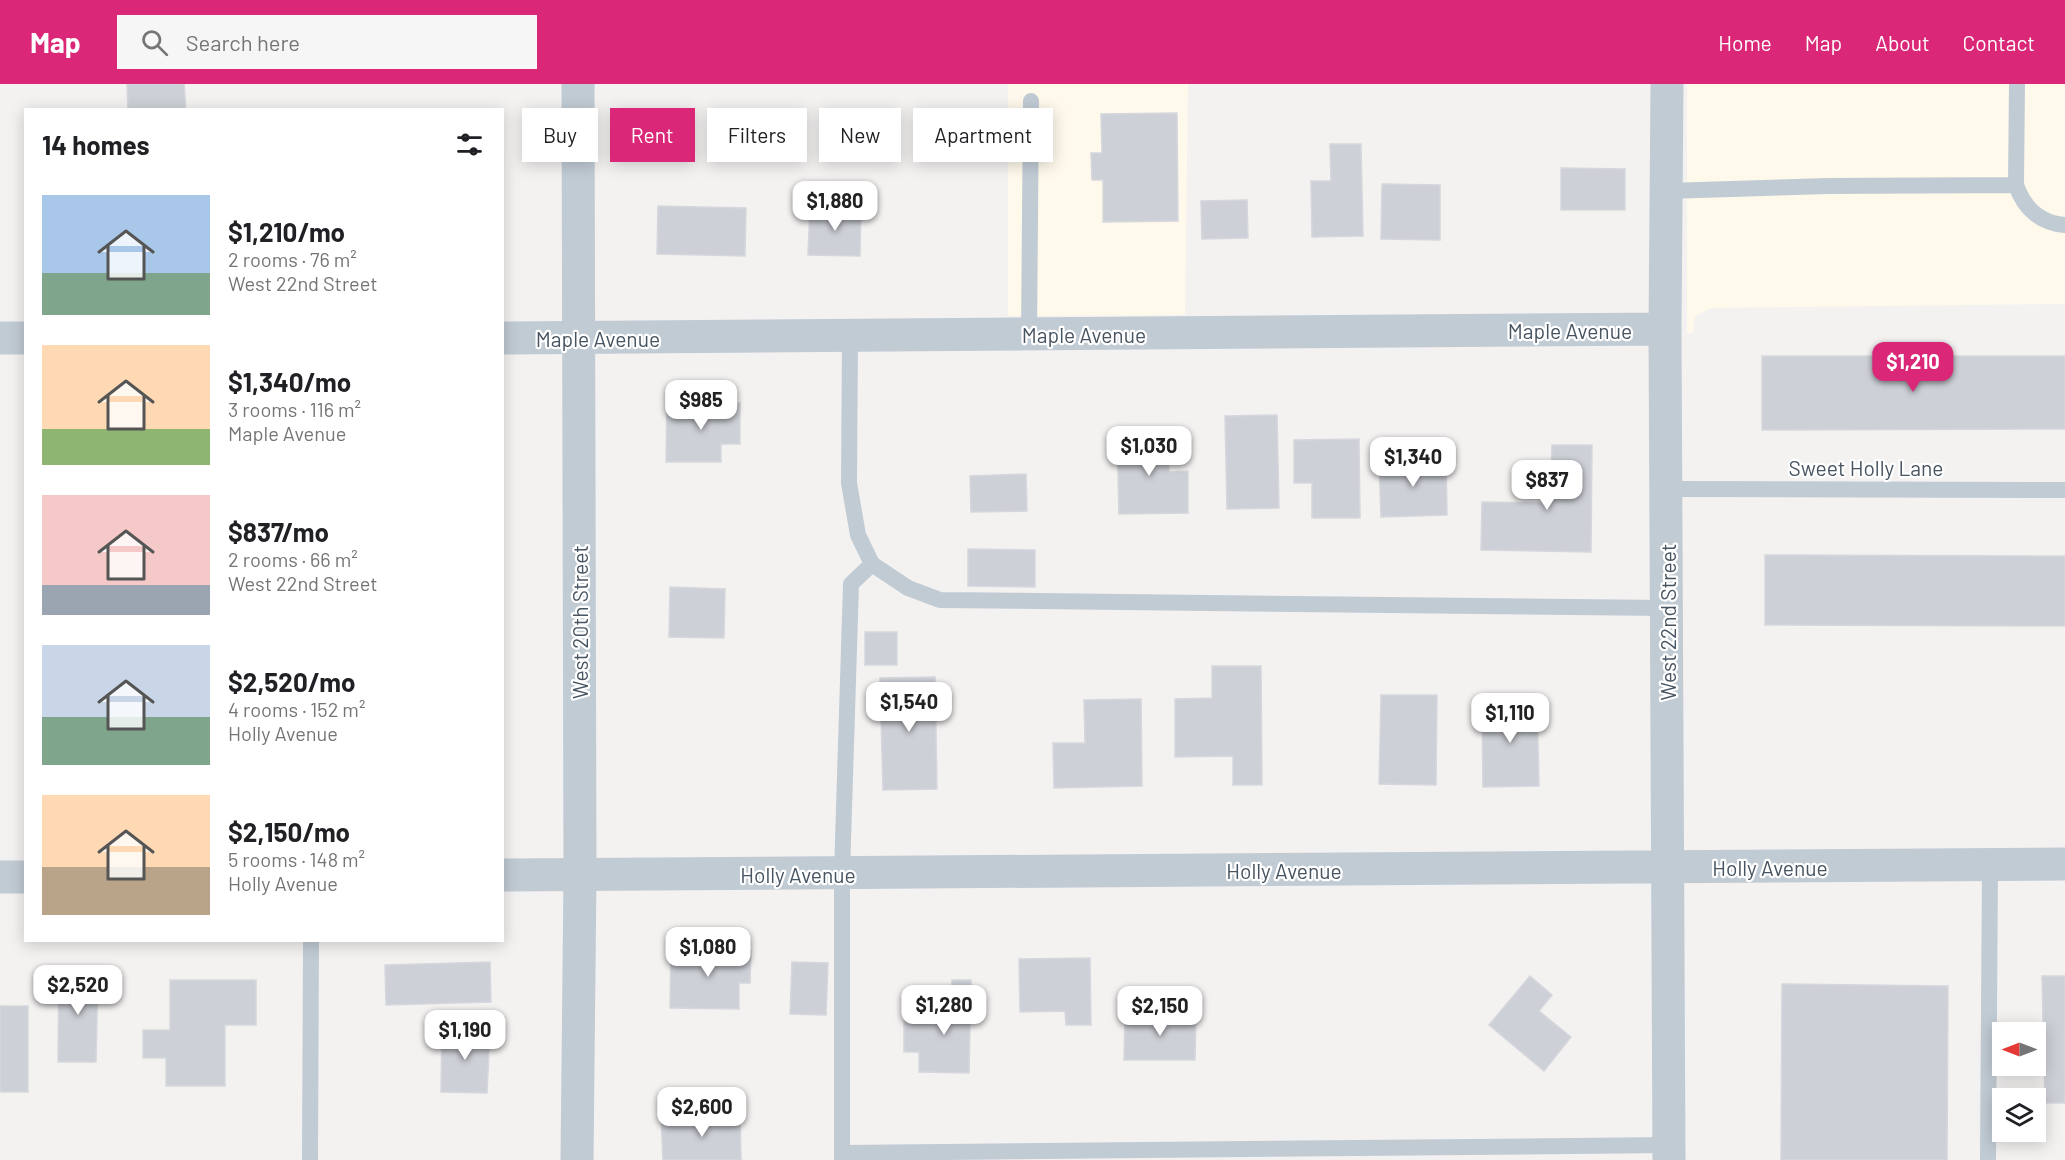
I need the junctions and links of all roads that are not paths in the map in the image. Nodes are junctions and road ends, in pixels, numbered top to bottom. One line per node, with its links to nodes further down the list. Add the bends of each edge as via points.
1 (578, 84): 14 (street, West 20th Street)
2 (1666, 84): 6 (street, West 22nd Street)
3 (2017, 84): 5 (lane)
4 (1031, 101): 9 (lane)
5 (2016, 185): 6 (lane); 7 (lane, via 2021,198 2043,221)
6 (1666, 191): 8 (street, West 22nd Street)
7 (2065, 225)
8 (1665, 329): 9 (street, Maple Avenue); 15 (street, West 22nd Street)
9 (1029, 334): 10 (street, Maple Avenue)
10 (850, 336): 14 (street, Maple Avenue); 17 (lane, via 849,483 858,535)
11 (0, 339): 12 (street)
12 (24, 339)
13 (504, 339): 14 (street, Maple Avenue)
14 (579, 339): 24 (street, West 20th Street)
15 (1666, 489): 16 (lane, Sweet Holly Lane); 18 (street, West 22nd Street)
16 (2065, 490)
17 (872, 564): 18 (lane, via 908,588 940,600); 22 (lane, via 851,584)
18 (1667, 608): 21 (street, West 22nd Street)
19 (2065, 864): 20 (street, Holly Avenue)
20 (1990, 865): 21 (street, Holly Avenue); 32 (lane)
21 (1669, 867): 22 (street, Holly Avenue); 28 (street, West 22nd Street)
22 (842, 873): 24 (street, Holly Avenue); 29 (lane)
23 (504, 875): 24 (street, Holly Avenue)
24 (580, 875): 31 (street, West 20th Street)
25 (0, 877): 26 (street)
26 (24, 877)
27 (311, 942): 30 (lane)
28 (1669, 1153): 29 (lane)
29 (842, 1156)
30 (310, 1160)
31 (577, 1160)
32 (1988, 1160)

